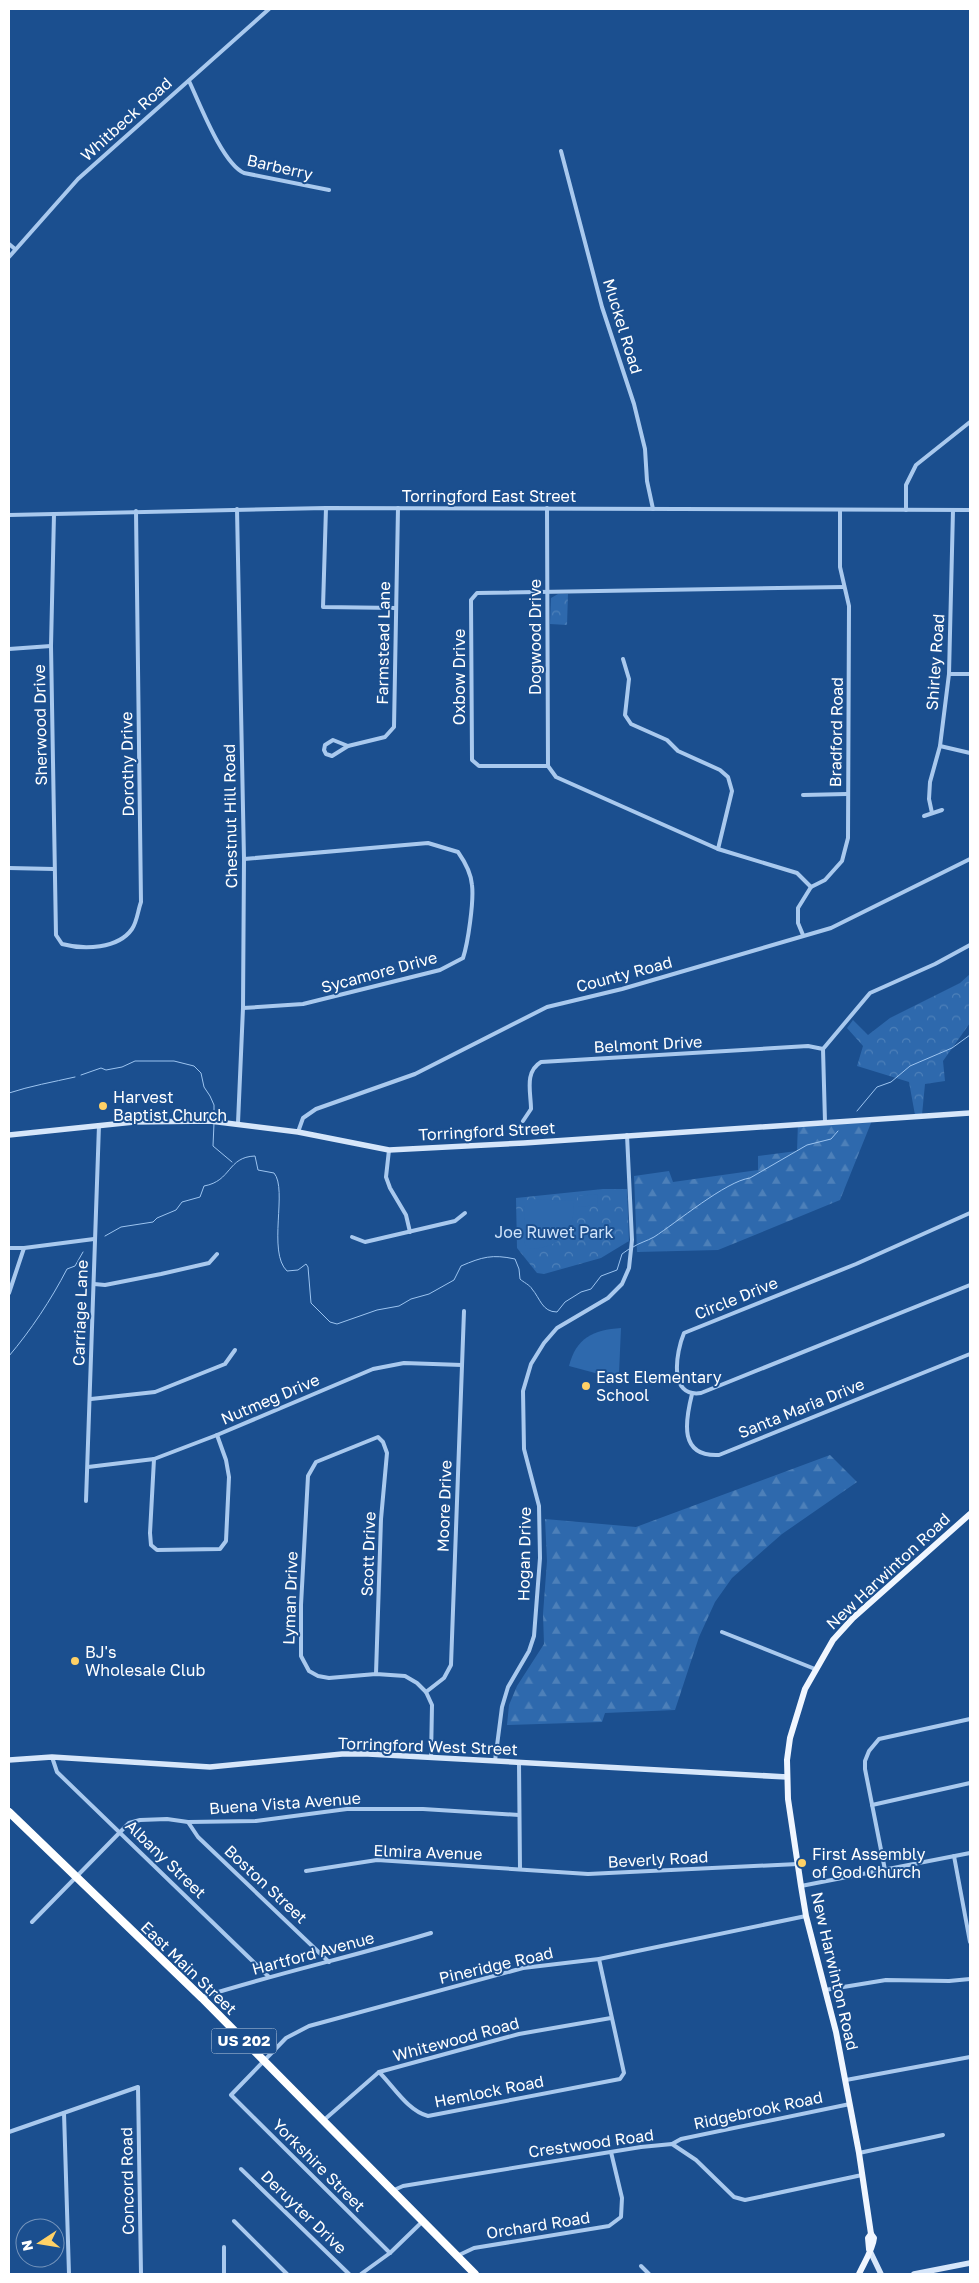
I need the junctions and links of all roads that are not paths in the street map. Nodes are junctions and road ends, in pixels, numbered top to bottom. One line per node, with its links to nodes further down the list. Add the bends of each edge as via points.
1 (269, 9): 2 (street, Whitbeck Road)
2 (189, 80): 4 (street, Barberry, via 234,167 244,173); 6 (street, Whitbeck Road, via 78,179)
3 (561, 151): 13 (street, Muckel Road, via 602,307 634,404 645,449)
4 (329, 190)
5 (9, 244): 6 (street)
6 (15, 249): 7 (street, Whitbeck Road)
7 (9, 257)
8 (970, 422): 15 (street, via 916,465 906,485)
9 (326, 508): 10 (street, Torringford East Street); 12 (street, Torringford East Street); 23 (street, via 323,607)
10 (398, 508): 11 (street, Torringford East Street); 23 (street, Farmstead Lane)
11 (547, 508): 13 (street, Torringford East Street); 22 (street, Dogwood Drive)
12 (237, 509): 18 (street, Torringford East Street); 39 (street, Chestnut Hill Road)
13 (653, 509): 14 (street, Torringford East Street)
14 (840, 510): 15 (street, Torringford East Street); 21 (street, Bradford Road, via 840,567)
15 (906, 510): 16 (street, Torringford East Street)
16 (953, 510): 17 (street, Torringford East Street); 27 (street, Shirley Road)
17 (970, 510)
18 (136, 512): 19 (street, Torringford East Street); 44 (street, Dorothy Drive, via 141,902 133,928 109,945 70,946 62,944)
19 (54, 514): 20 (street, Torringford East Street); 24 (street, Sherwood Drive)
20 (9, 515)
21 (844, 587): 22 (street, Oxbow Drive); 33 (street, Bradford Road, via 849,606)
22 (546, 592): 32 (street, Dogwood Drive); 32 (street, Oxbow Drive, via 477,593 470,600 472,760 479,766)
23 (396, 608): 29 (street, Farmstead Lane, via 394,728 385,737)
24 (52, 646): 25 (street); 42 (street, Sherwood Drive)
25 (9, 649)
26 (623, 660): 38 (street, via 629,678 625,715 631,724 667,740 678,751 720,770 728,777 732,791)
27 (949, 674): 28 (street); 30 (street, Shirley Road)
28 (970, 674)
29 (348, 746): 29 (street, Farmstead Lane, via 333,740 324,750 332,756)
30 (940, 746): 31 (street); 36 (street, Shirley Road, via 930,782)
31 (970, 752)
32 (548, 766): 38 (street, via 556,777)
33 (847, 794): 34 (street); 43 (street, Bradford Road, via 848,838 842,861 825,880)
34 (802, 795)
35 (942, 810): 36 (street)
36 (932, 813): 37 (street)
37 (924, 816)
38 (718, 850): 43 (street, via 798,873)
39 (244, 859): 47 (street, Chestnut Hill Road); 47 (street, Sycamore Drive, via 428,844 458,852 472,885 467,946 464,958 452,965 303,1004)
40 (970, 859): 45 (street, County Road, via 831,928)
41 (9, 868): 42 (street)
42 (54, 869): 44 (street, Sherwood Drive)
43 (811, 887): 45 (street, Bradford Road, via 798,908 798,922)
44 (56, 935)
45 (803, 935): 54 (street, County Road, via 622,989 547,1007 415,1074 316,1109 303,1118)
46 (970, 945): 48 (street, via 870,993)
47 (243, 1008): 52 (street, Chestnut Hill Road)
48 (823, 1049): 50 (street, Belmont Drive, via 808,1046 540,1062 530,1074 532,1109); 51 (street)
49 (970, 1113): 51 (main road, Torringford Street)
50 (523, 1121)
51 (825, 1122): 56 (main road, Torringford Street)
52 (238, 1123): 53 (main road, Torringford Street); 54 (main road, Torringford Street)
53 (99, 1125): 55 (main road, Torringford Street); 62 (street, Carriage Lane)
54 (298, 1132): 57 (main road, Torringford Street)
55 (9, 1135)
56 (627, 1135): 57 (main road, Torringford Street); 89 (street, Hogan Drive, via 632,1240 629,1268 622,1284 608,1298 557,1328 544,1343 531,1364 523,1391 524,1449 539,1506 540,1558 535,1626 529,1651 508,1687 502,1707)
57 (388, 1150): 60 (street, via 386,1177 406,1215)
58 (465, 1213): 60 (street, via 455,1221)
59 (970, 1213): 73 (street, Circle Drive, via 856,1264 684,1334 678,1348 677,1368 679,1382)
60 (410, 1232): 61 (street, via 365,1242)
61 (352, 1237)
62 (94, 1239): 64 (street); 66 (street, Carriage Lane)
63 (9, 1248): 64 (street)
64 (24, 1248): 68 (street)
65 (217, 1254): 66 (street, via 209,1263 189,1268 105,1285)
66 (94, 1284): 74 (street, Carriage Lane)
67 (970, 1286): 73 (street)
68 (9, 1293)
69 (464, 1311): 72 (street, Moore Drive)
70 (235, 1350): 74 (street, via 225,1364 155,1392)
71 (970, 1354): 73 (street, Santa Maria Drive, via 719,1455 708,1456 698,1452 690,1442 687,1432)
72 (462, 1365): 75 (street, Nutmeg Drive, via 404,1363 373,1369); 84 (street, Moore Drive, via 451,1665 444,1678)
73 (692, 1394)
74 (91, 1399): 78 (street, Carriage Lane)
75 (217, 1435): 77 (street, Nutmeg Drive); 77 (street, via 229,1478 226,1541 220,1549 157,1550 152,1545)
76 (378, 1437): 83 (street, Scott Drive, via 387,1453 381,1519); 83 (street, Lyman Drive, via 316,1462 311,1468 301,1605 301,1656 310,1671 329,1678)
77 (154, 1459): 78 (street, Nutmeg Drive)
78 (88, 1467): 79 (street, Carriage Lane)
79 (86, 1501)
80 (970, 1514): 82 (main road, New Harwinton Road, via 853,1618 833,1640)
81 (722, 1632): 82 (street)
82 (815, 1669): 91 (main road, New Harwinton Road, via 797,1709 790,1738)
83 (376, 1674): 84 (street, Lyman Drive, via 405,1676)
84 (426, 1692): 87 (street, via 432,1705)
85 (970, 1719): 93 (street, via 879,1739 865,1761)
86 (52, 1757): 87 (main road, Torringford West Street, via 210,1767 356,1753); 88 (main road, Torringford West Street); 97 (street, Albany Street, via 57,1772)
87 (431, 1758): 89 (main road, Torringford West Street)
88 (9, 1760)
89 (495, 1761): 90 (main road, Torringford West Street)
90 (518, 1763): 91 (main road, Torringford West Street); 95 (street)
91 (787, 1777): 100 (main road, New Harwinton Road)
92 (970, 1783): 93 (street)
93 (872, 1805): 102 (street)
94 (9, 1812): 104 (highway, East Main Street / US 202)
95 (518, 1815): 96 (street, Buena Vista Avenue, via 423,1809 347,1809 256,1821); 101 (street)
96 (188, 1822): 97 (street, Buena Vista Avenue, via 140,1820 130,1823); 112 (street, Boston Street, via 198,1837)
97 (121, 1833): 104 (street, Buena Vista Avenue); 113 (street, Albany Street)
98 (970, 1853): 99 (street)
99 (954, 1856): 102 (street); 108 (street)
100 (798, 1864): 101 (street, Beverly Road, via 588,1874); 105 (main road, New Harwinton Road)
101 (520, 1869): 103 (street, Elmira Avenue, via 377,1860)
102 (885, 1870): 105 (street)
103 (306, 1871)
104 (75, 1877): 107 (street, Buena Vista Avenue); 116 (highway, East Main Street / US 202)
105 (801, 1886): 106 (main road, New Harwinton Road)
106 (806, 1916): 111 (street, Pineridge Road); 115 (main road, New Harwinton Road)
107 (32, 1922)
108 (969, 1924): 110 (street)
109 (431, 1933): 112 (street, Hartford Avenue)
110 (970, 1942)
111 (599, 1959): 117 (street); 119 (street, Pineridge Road, via 523,1968 309,2026 286,2038)
112 (329, 1962): 113 (street, Hartford Avenue)
113 (268, 1976): 116 (street, Hartford Avenue)
114 (970, 1979): 115 (street, via 886,1980)
115 (825, 1990): 121 (main road, New Harwinton Road)
116 (202, 1998): 119 (highway, East Main Street / US 202)
117 (611, 2018): 120 (street, Whitewood Road, via 519,2034); 120 (street, Hemlock Road, via 624,2073 620,2079 428,2116 419,2114 409,2105)
118 (970, 2057): 121 (street)
119 (262, 2060): 122 (street, Pineridge Road); 125 (highway, East Main Street / US 202)
120 (380, 2072): 125 (street, Whitewood Road)
121 (846, 2080): 123 (main road, New Harwinton Road)
122 (230, 2095): 138 (street, Yorkshire Street)
123 (850, 2104): 128 (street, Ridgebrook Road, via 681,2139); 130 (main road, New Harwinton Road)
124 (64, 2113): 126 (street); 142 (street); 143 (street, Concord Road, via 138,2086)
125 (324, 2120): 133 (highway, East Main Street / US 202)
126 (9, 2132)
127 (943, 2135): 130 (street)
128 (672, 2144): 129 (street, Crestwood Road); 132 (street, Crestwood Road, via 696,2160 734,2197 746,2200)
129 (611, 2152): 133 (street, Crestwood Road, via 467,2174); 139 (street, Orchard Road, via 622,2198 621,2217 609,2226 474,2248)
130 (859, 2153): 132 (main road, New Harwinton Road)
131 (241, 2169): 146 (street, Deruyter Drive)
132 (862, 2175): 137 (main road, New Harwinton Road, via 871,2234)
133 (394, 2190): 135 (highway, East Main Street / US 202)
134 (234, 2221): 145 (street)
135 (423, 2221): 138 (street); 139 (highway, East Main Street / US 202)
136 (224, 2247): 144 (street)
137 (869, 2250): 150 (main road, New Harwinton Road); 151 (main road)
138 (390, 2253): 147 (street)
139 (457, 2256): 148 (highway, East Main Street / US 202)
140 (970, 2263): 152 (main road)
141 (641, 2266): 149 (street)
142 (69, 2274)
143 (141, 2274)
144 (224, 2274)
145 (287, 2274)
146 (349, 2274)
147 (361, 2274)
148 (475, 2274)
149 (649, 2274)
150 (859, 2274)
151 (881, 2274)
152 (914, 2274)

